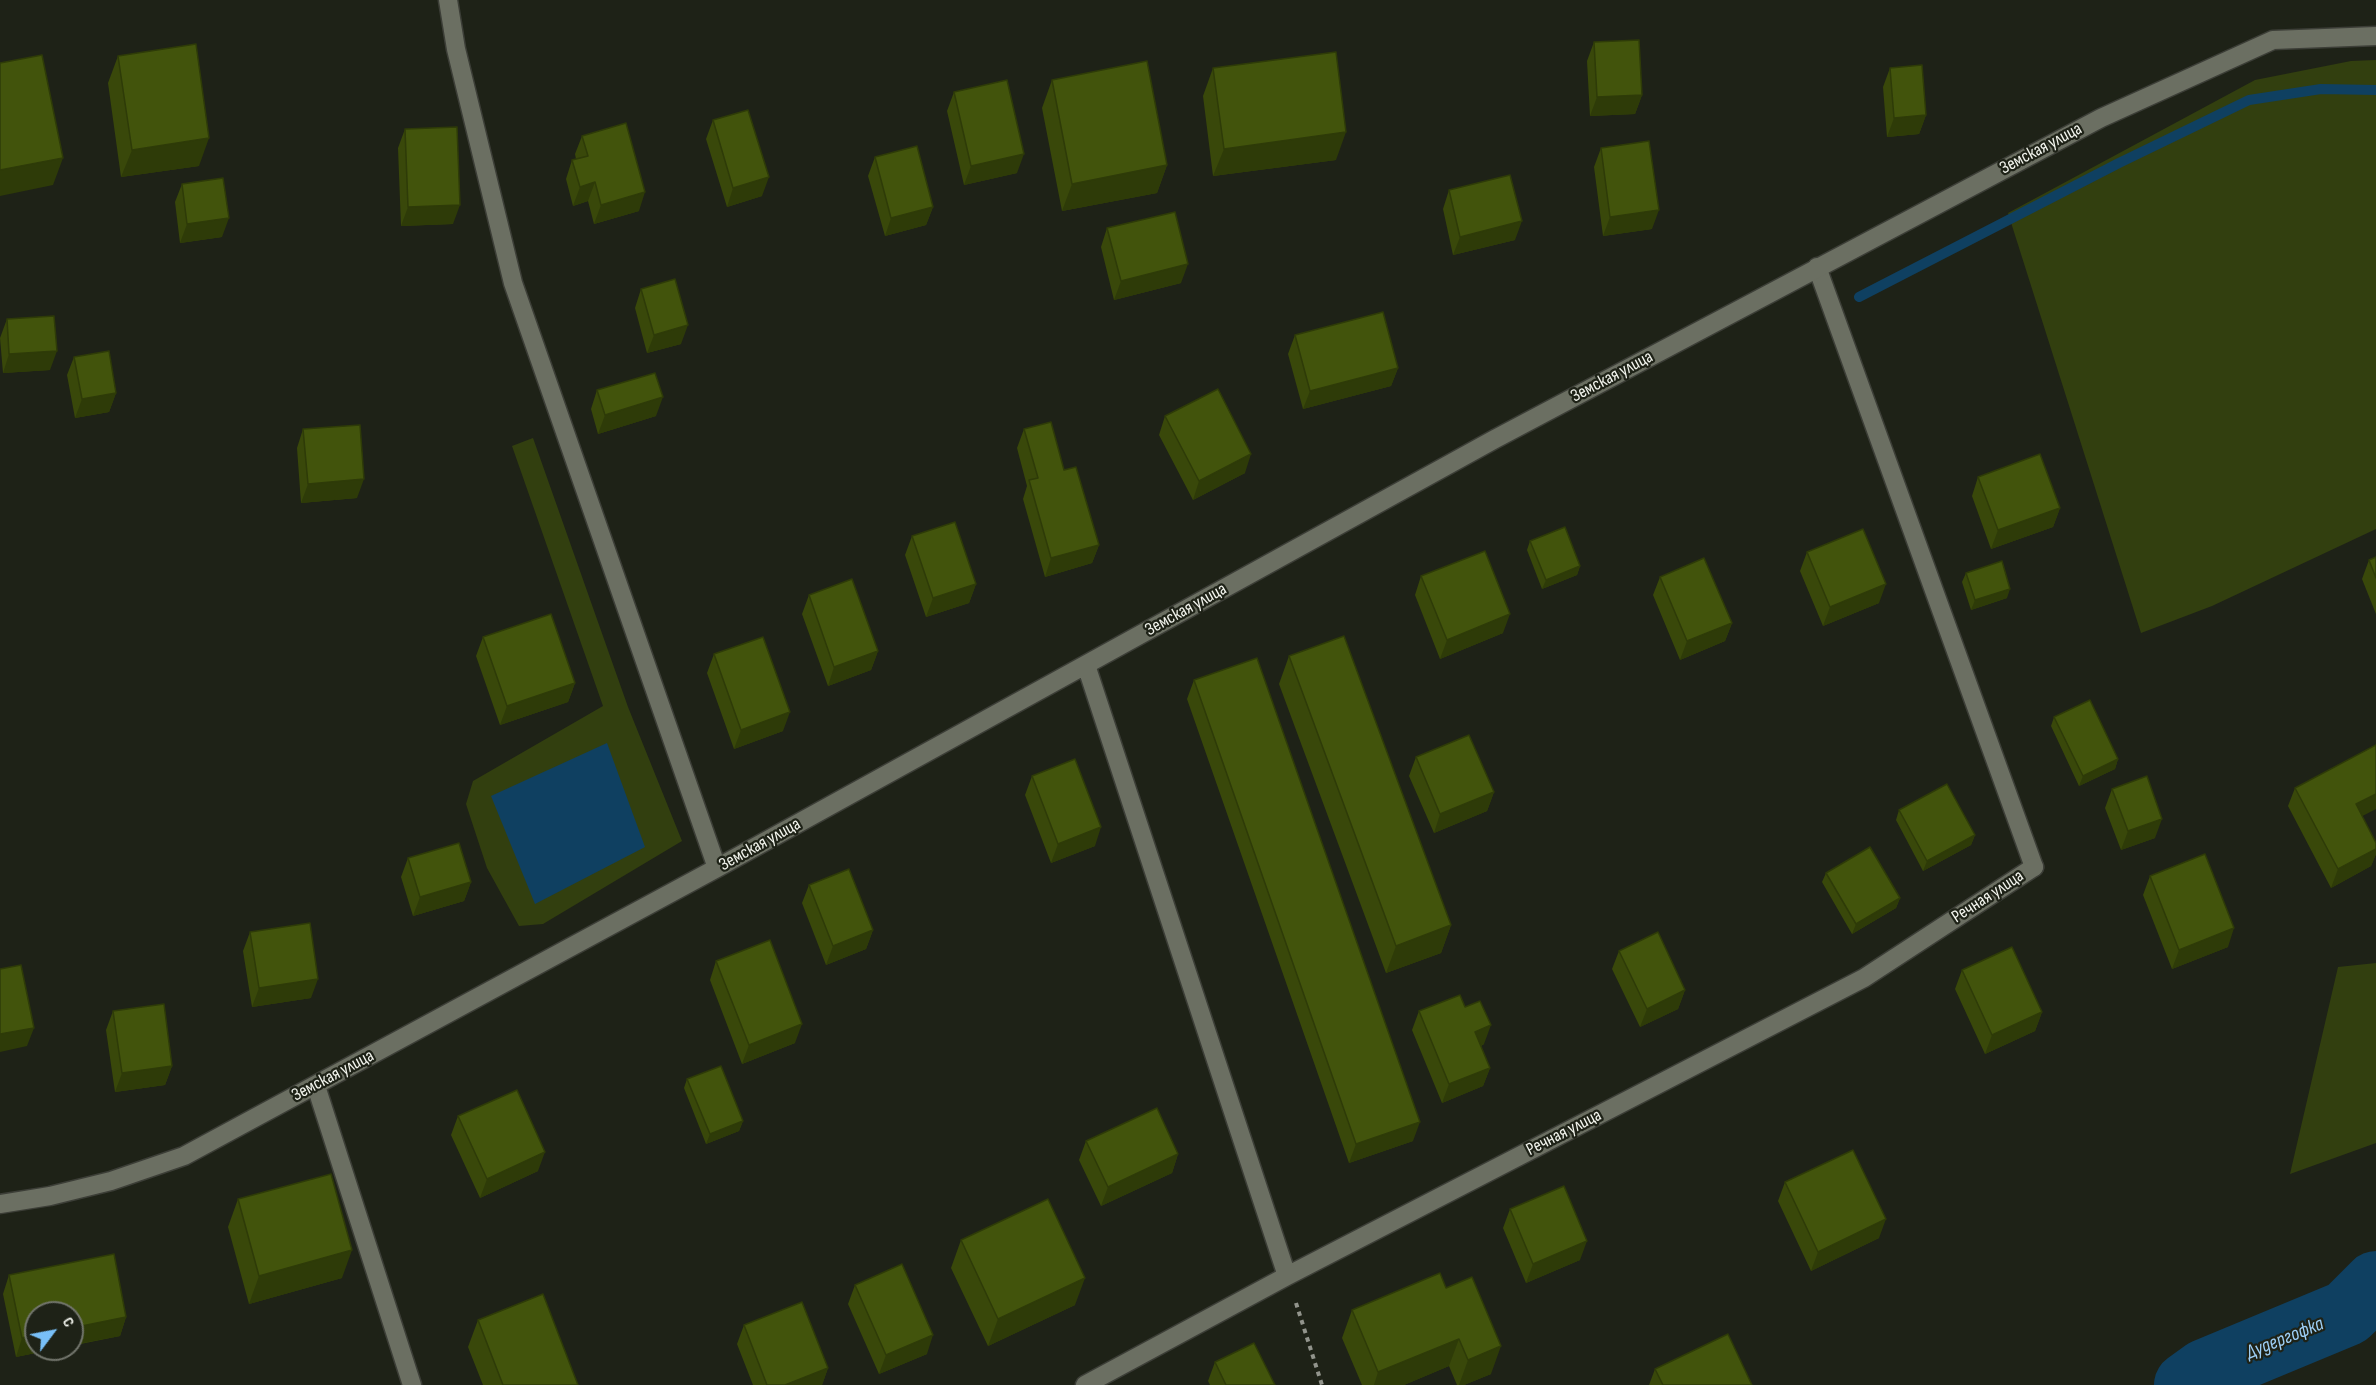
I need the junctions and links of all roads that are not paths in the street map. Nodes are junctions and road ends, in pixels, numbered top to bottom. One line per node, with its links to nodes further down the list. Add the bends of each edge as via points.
1 (448, 0): 5 (street, via 456,49 513,283)
2 (2376, 36): 3 (street, Земская улица, via 2273,40 2101,118)
3 (1817, 267): 4 (street, Земская улица); 8 (street, Речная улица, via 2034,867 1864,978)
4 (1086, 665): 5 (street, Земская улица); 8 (street)
5 (717, 868): 6 (street, Земская улица)
6 (315, 1086): 7 (street, Земская улица, via 184,1156 111,1181); 9 (street)
7 (0, 1204)
8 (1287, 1276): 10 (street, Речная улица)
9 (412, 1385)
10 (1085, 1385)

